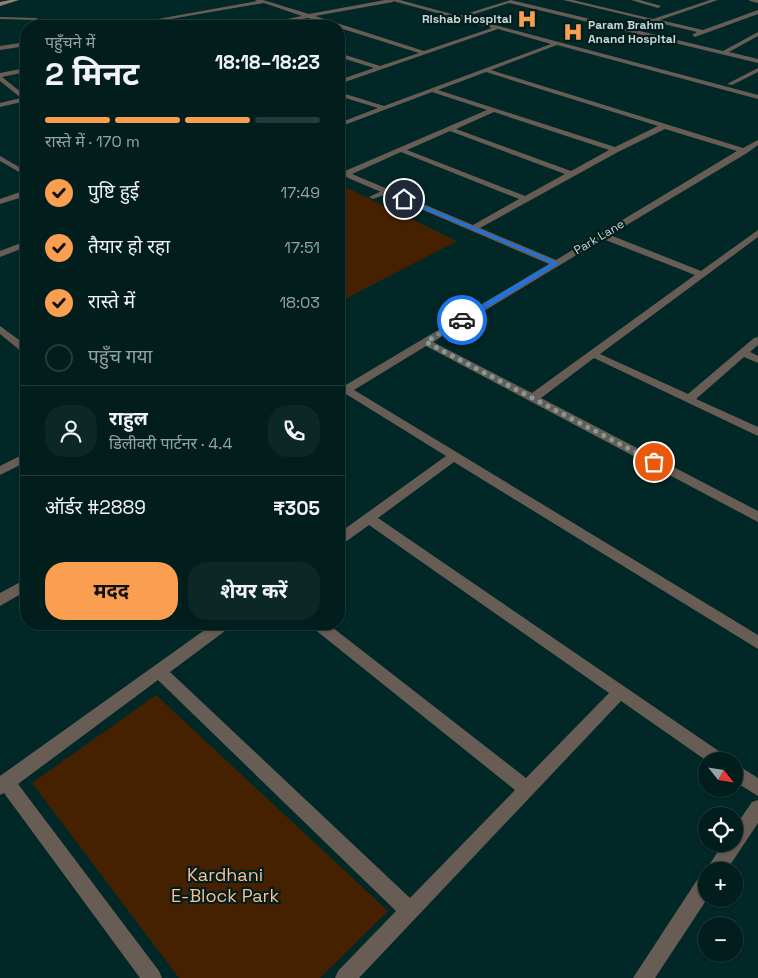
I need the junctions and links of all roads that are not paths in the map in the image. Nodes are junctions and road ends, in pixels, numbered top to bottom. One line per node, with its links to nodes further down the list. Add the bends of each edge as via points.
1 (16, 0): 14 (street)
2 (261, 0): 3 (street, via 289,7 319,9); 20 (street); 24 (street)
3 (359, 0)
4 (394, 0): 20 (street); 21 (street)
5 (412, 0): 19 (street)
6 (508, 0): 17 (street); 19 (street)
7 (563, 0): 27 (street)
8 (634, 0): 16 (street)
9 (700, 0): 13 (street)
10 (715, 0): 13 (street)
11 (752, 0): 12 (street)
12 (758, 1)
13 (708, 2): 27 (street)
14 (0, 4)
15 (552, 5): 17 (street)
16 (658, 6)
17 (544, 9): 37 (street)
18 (758, 12): 31 (street)
19 (468, 15): 21 (street); 36 (street)
20 (310, 16): 25 (street); 26 (street)
21 (460, 17): 29 (street)
22 (0, 18): 23 (lane)
23 (36, 19)
24 (154, 20)
25 (288, 20)
26 (322, 20)
27 (655, 20): 31 (street)
28 (345, 27): 30 (street)
29 (497, 28): 38 (street); 41 (street)
30 (356, 31): 32 (street); 41 (street)
31 (703, 32): 37 (street)
32 (345, 33)
33 (758, 34): 34 (street)
34 (751, 38): 35 (street); 42 (street)
35 (758, 40)
36 (565, 41): 38 (street); 51 (street)
37 (678, 42): 42 (street)
38 (557, 44): 46 (street); 56 (street)
39 (20, 45): 40 (street)
40 (0, 48)
41 (425, 53): 45 (street)
42 (723, 53): 44 (street)
43 (345, 57): 45 (street)
44 (758, 61)
45 (380, 68): 50 (street)
46 (486, 70): 52 (street); 62 (street)
47 (758, 70): 51 (street)
48 (20, 71): 49 (street)
49 (0, 76): 54 (street)
50 (345, 80)
51 (730, 84): 53 (street)
52 (432, 90): 59 (street); 60 (street)
53 (758, 91)
54 (20, 94)
55 (345, 96): 59 (street)
56 (758, 97)
57 (20, 100): 58 (street)
58 (0, 105)
59 (384, 108): 61 (street)
60 (494, 110): 63 (street); 66 (street)
61 (345, 123)
62 (665, 126): 66 (street); 67 (street)
63 (450, 129): 65 (street); 72 (street)
64 (758, 142): 67 (street, Park Lane)
65 (402, 150): 70 (street); 76 (street)
66 (615, 150): 72 (street)
67 (744, 151): 80 (street, Park Lane)
68 (0, 158): 69 (street)
69 (20, 170)
70 (345, 172)
71 (345, 174): 73 (street)
72 (571, 174): 76 (street)
73 (386, 191): 75 (lane); 78 (street)
74 (20, 195): 77 (street)
75 (373, 197)
76 (526, 199): 78 (street)
77 (0, 202)
78 (473, 228): 85 (street)
79 (758, 233): 81 (street)
80 (602, 236): 85 (street, Park Lane); 86 (street)
81 (747, 241): 82 (street); 86 (street)
82 (758, 245)
83 (20, 246): 84 (street)
84 (0, 254)
85 (556, 263): 89 (street, Park Lane)
86 (701, 274): 92 (street)
87 (0, 329): 90 (street)
88 (758, 340): 91 (street)
89 (426, 342): 94 (street, Park Lane); 96 (street)
90 (20, 345)
91 (743, 353): 93 (street); 97 (street)
92 (593, 354): 96 (street); 97 (street)
93 (758, 360)
94 (345, 391)
95 (345, 393): 99 (street)
96 (533, 398): 102 (street)
97 (689, 399): 98 (street)
98 (758, 432)
99 (454, 456): 103 (street); 109 (street)
100 (20, 460): 101 (street)
101 (0, 471)
102 (758, 517)
103 (368, 518): 104 (street); 111 (street)
104 (345, 535)
105 (20, 588): 106 (street)
106 (0, 600)
107 (216, 630): 110 (street)
108 (326, 630): 116 (street)
109 (758, 643)
110 (159, 671): 114 (street); 120 (street)
111 (620, 692): 112 (street); 116 (street)
112 (707, 752)
113 (743, 777): 115 (street)
114 (3, 784): 121 (street)
115 (758, 788)
116 (527, 789): 120 (street)
117 (758, 808): 118 (street)
118 (743, 830)
119 (698, 896): 123 (street)
120 (410, 911): 122 (street)
121 (152, 978)
122 (345, 978)
123 (642, 978)

